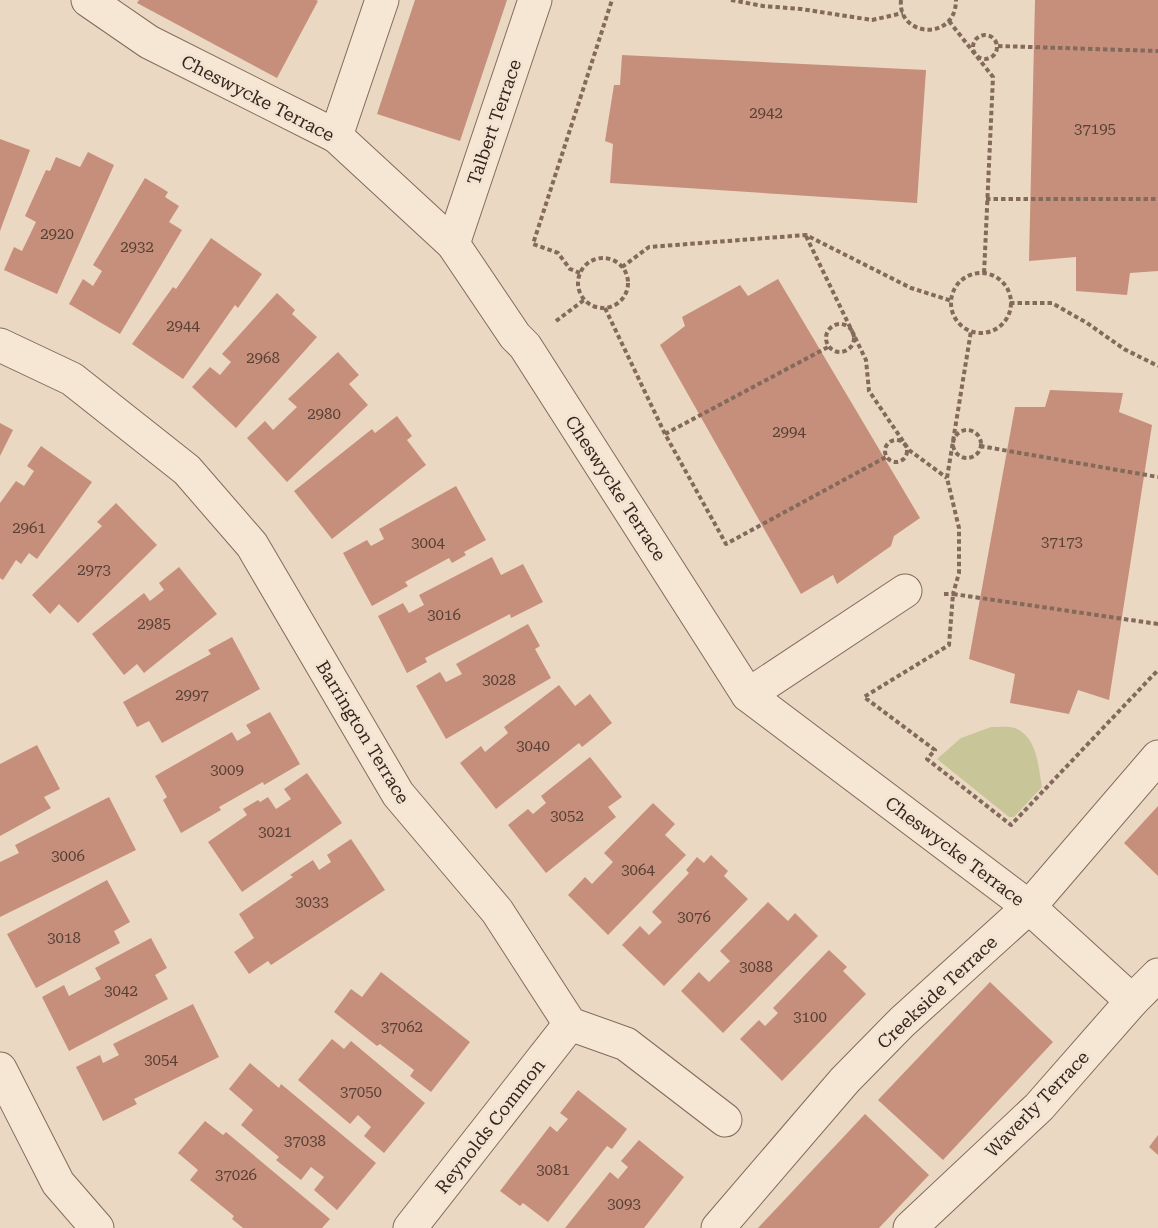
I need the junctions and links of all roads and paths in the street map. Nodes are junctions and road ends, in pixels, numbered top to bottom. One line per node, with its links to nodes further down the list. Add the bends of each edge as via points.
1 (88, 0): 13 (street, Cheswycke Terrace, via 149,42)
2 (382, 0): 13 (street)
3 (535, 0): 17 (street, Talbert Terrace)
4 (612, 0): 19 (path, via 533,244 558,253 570,269)
5 (731, 0): 8 (path, via 872,20)
6 (901, 0): 8 (path)
7 (956, 0): 9 (path)
8 (903, 14): 9 (path, via 924,30 933,30)
9 (949, 21): 12 (path)
10 (998, 46): 11 (path); 12 (path, via 989,59); 12 (path, via 994,38 983,35 974,42)
11 (1158, 51)
12 (975, 54): 15 (path, via 993,76)
13 (336, 135): 17 (street, Cheswycke Terrace)
14 (1158, 199): 15 (path)
15 (986, 200): 20 (path)
16 (806, 235): 18 (path, via 649,246); 21 (path, via 911,288); 24 (path)
17 (453, 244): 40 (street, Cheswycke Terrace, via 525,346)
18 (622, 267): 19 (path, via 603,258 589,262); 23 (path, via 628,281 625,296)
19 (580, 273): 23 (path, via 579,287 584,300)
20 (984, 274): 21 (path, via 975,273 960,282); 22 (path, via 1000,280 1010,295)
21 (952, 301): 25 (path, via 956,321)
22 (1010, 303): 25 (path, via 1010,313 998,329 980,334); 28 (path, via 1052,303)
23 (605, 308): 29 (path)
24 (852, 331): 27 (path, via 854,340 849,348 837,351); 27 (path, via 847,325 833,326 826,338); 31 (path, via 866,360 869,392)
25 (971, 331): 30 (path)
26 (0, 345): 45 (street, Barrington Terrace, via 72,379 187,470 252,545 398,794 497,911)
27 (830, 346): 29 (path)
28 (1158, 366)
29 (664, 434): 33 (path, via 726,544)
30 (953, 442): 32 (path, via 958,434 971,431 979,437); 32 (path, via 954,450 965,458 976,454); 35 (path)
31 (904, 444): 33 (path, via 890,441); 33 (path, via 907,451 902,460 892,462); 35 (path)
32 (980, 446): 34 (path)
33 (886, 457)
34 (1158, 477)
35 (947, 478): 37 (path, via 959,528 959,573)
36 (904, 591): 37 (path); 40 (street)
37 (953, 594): 38 (path); 39 (path, via 949,645 864,697 935,750 927,759 1011,825)
38 (1158, 624)
39 (1158, 670)
40 (748, 694): 42 (street, Cheswycke Terrace)
41 (1158, 757): 42 (street, Creekside Terrace)
42 (1029, 907): 44 (street, Cheswycke Terrace); 50 (street, Creekside Terrace, via 902,1022 845,1080)
43 (1158, 975): 44 (street, Waverly Terrace)
44 (1132, 1001): 51 (street, Waverly Terrace, via 1039,1107)
45 (570, 1024): 47 (street, via 626,1044); 49 (street, Reynolds Common)
46 (0, 1069): 48 (street, via 58,1183)
47 (725, 1120)
48 (97, 1228)
49 (410, 1228)
50 (717, 1228)
51 (910, 1228)

